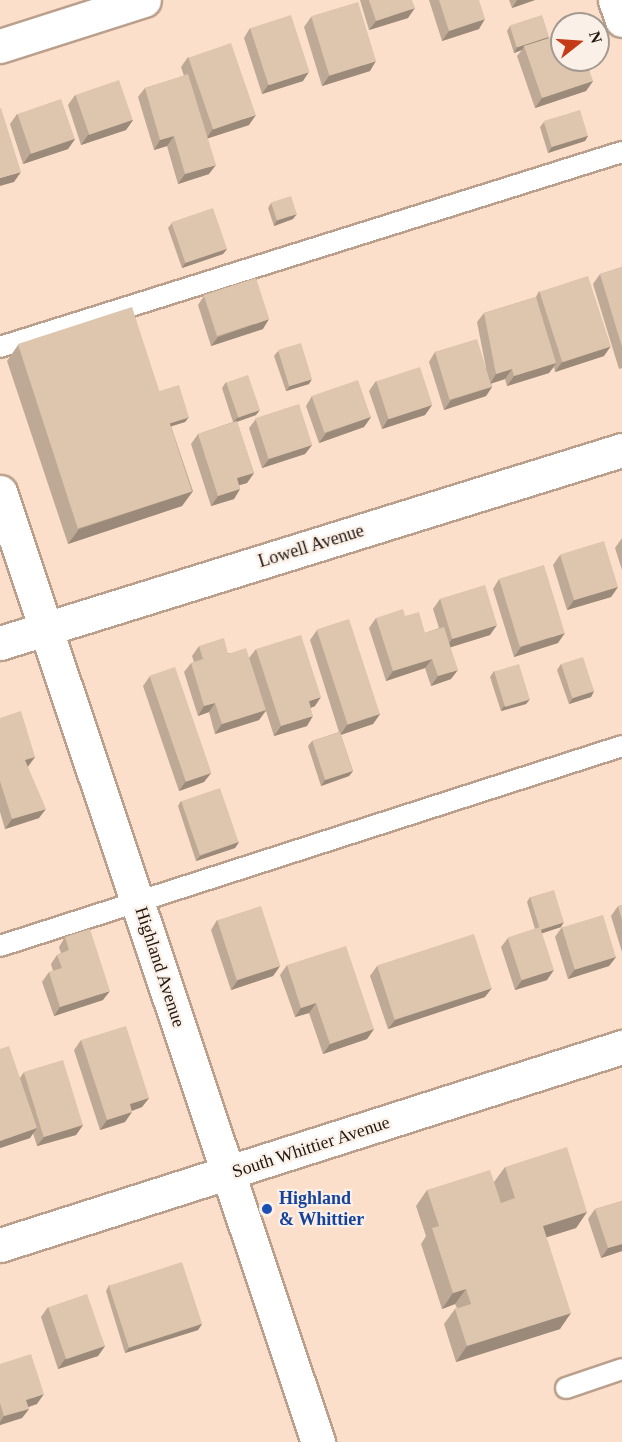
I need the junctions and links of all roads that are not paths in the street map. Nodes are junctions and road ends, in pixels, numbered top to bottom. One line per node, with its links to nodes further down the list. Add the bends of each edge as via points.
1 (144, 0): 4 (street)
2 (615, 0): 3 (street)
3 (622, 20)
4 (0, 46)
5 (622, 152): 6 (lane)
6 (0, 347)
7 (622, 450): 9 (street, Lowell Avenue)
8 (0, 492): 9 (street, Highland Avenue)
9 (44, 628): 10 (street, Lowell Avenue); 12 (street, Highland Avenue)
10 (0, 643)
11 (622, 746): 12 (lane)
12 (139, 902): 13 (lane); 15 (street, Highland Avenue)
13 (0, 946)
14 (622, 1047): 15 (street, South Whittier Avenue)
15 (227, 1174): 16 (street, South Whittier Avenue); 19 (street, Highland Avenue)
16 (0, 1245)
17 (622, 1370): 18 (lane)
18 (566, 1388)
19 (312, 1440)

